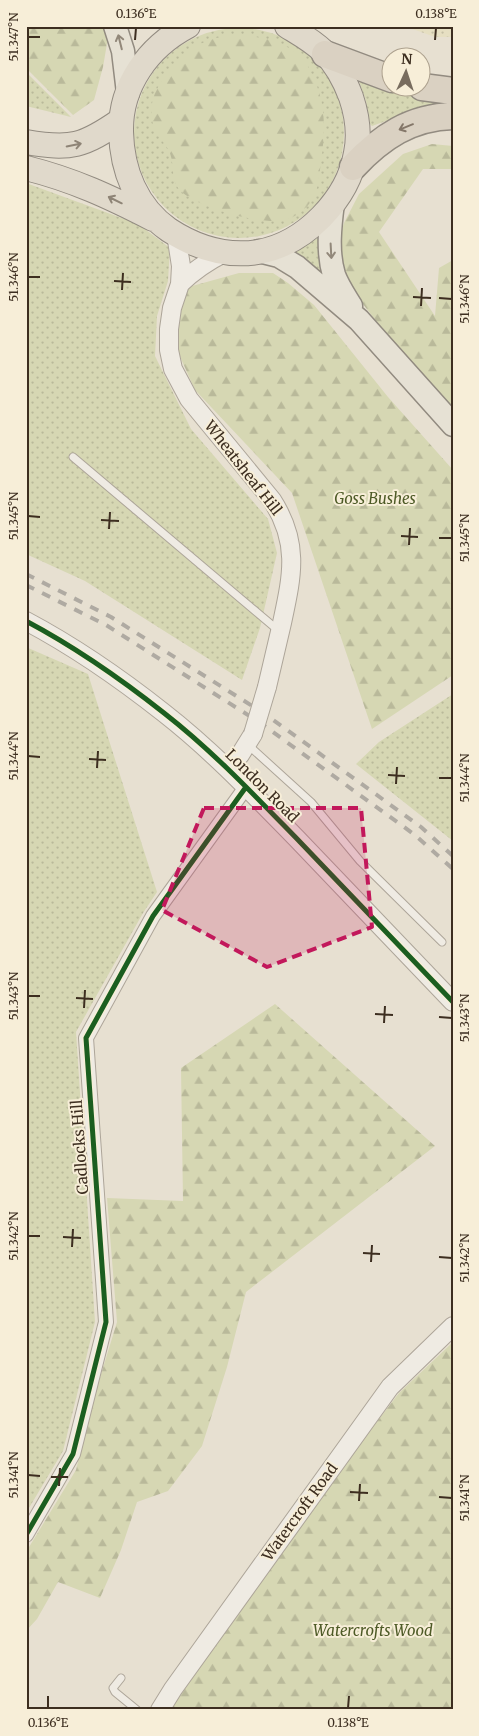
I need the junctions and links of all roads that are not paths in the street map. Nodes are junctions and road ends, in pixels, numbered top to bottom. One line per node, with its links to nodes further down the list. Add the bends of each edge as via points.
1 (115, 26): 8 (main road, one-way to 1)
2 (187, 26): 8 (highway, via 168,37 143,64)
3 (287, 26): 4 (highway)
4 (325, 54): 5 (highway); 12 (highway, via 348,88 355,115 358,140)
5 (382, 75)
6 (432, 88): 7 (highway)
7 (453, 91)
8 (128, 93): 10 (highway)
9 (453, 116): 12 (highway, one-way to 12, via 428,119 390,134)
10 (121, 120): 11 (highway, one-way to 10, via 77,145 99,136); 15 (highway, via 123,158 128,178 146,208)
11 (26, 142)
12 (353, 167): 14 (highway)
13 (26, 168): 15 (highway, one-way to 13, via 93,189)
14 (333, 203): 17 (highway, via 303,232); 19 (main road, one-way to 19, via 330,231 334,274)
15 (167, 228): 16 (highway, via 207,249); 18 (street, Wheatsheaf Hill, via 180,256)
16 (226, 252): 17 (highway); 18 (street, via 194,270)
17 (259, 252): 19 (main road, via 279,256 297,267)
18 (180, 284): 23 (street, Wheatsheaf Hill, via 170,318 168,339 176,378 189,399 272,500 287,531 292,573)
19 (360, 320): 20 (main road)
20 (453, 425)
21 (73, 456): 23 (lane)
22 (26, 620): 25 (street, London Road, via 133,689)
23 (280, 632): 24 (street, Wheatsheaf Hill, bridge)
24 (250, 739): 25 (street, Wheatsheaf Hill); 27 (lane, via 311,802 360,861)
25 (227, 768): 26 (street, London Road)
26 (246, 787): 28 (street, London Road); 30 (street, Cadlocks Hill, via 153,916 86,1038 106,1322 73,1454)
27 (442, 942)
28 (453, 1002)
29 (453, 1326): 33 (street, Watercroft Road, via 390,1387)
30 (26, 1535)
31 (121, 1678): 32 (lane, via 114,1688)
32 (137, 1710)
33 (160, 1710)

